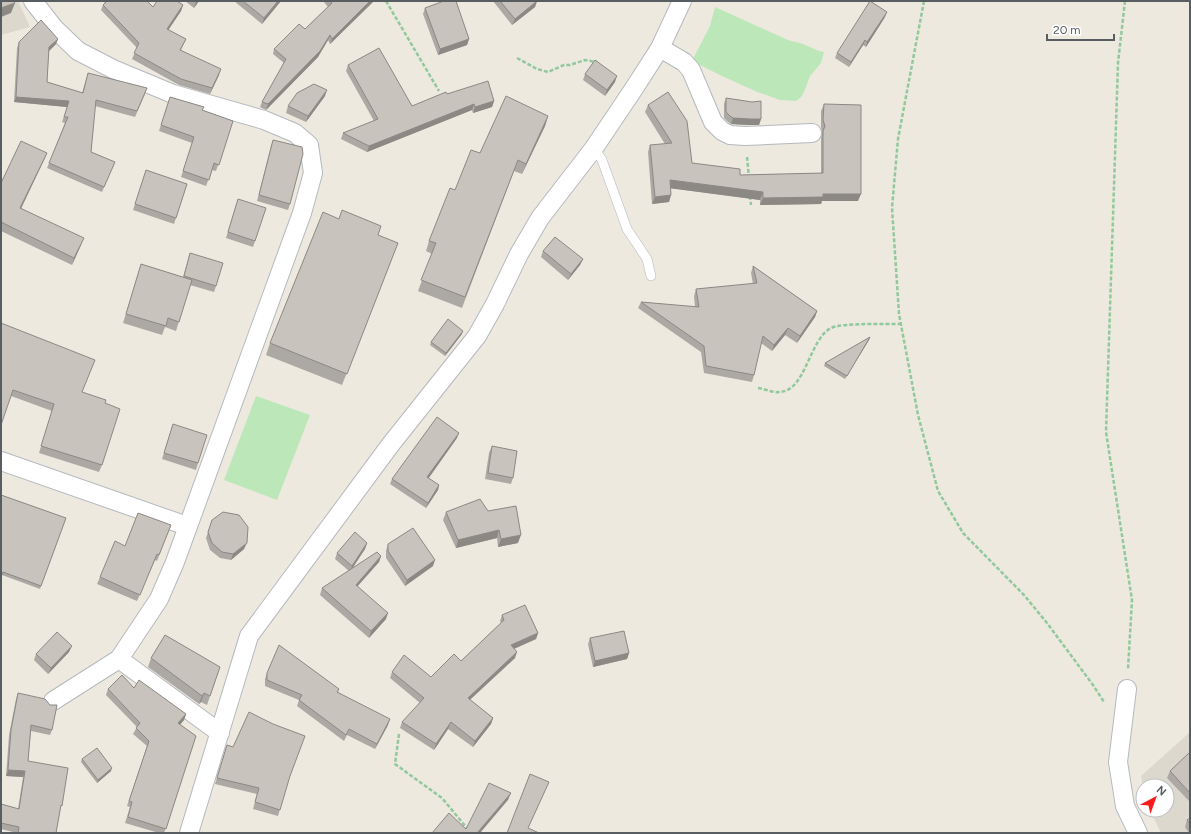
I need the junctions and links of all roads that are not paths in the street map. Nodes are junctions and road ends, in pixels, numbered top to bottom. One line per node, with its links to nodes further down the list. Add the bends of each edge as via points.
1 (33, 1): 8 (street, via 54,28 78,51 173,94 264,120 295,133 309,145 313,173 302,213)
2 (682, 1): 3 (street)
3 (660, 48): 4 (street, via 684,62 691,70 714,122 722,131 730,135 745,136); 5 (street)
4 (812, 133)
5 (594, 148): 6 (lane, via 602,160 627,229 648,259); 12 (street, via 540,218 518,254 477,336 391,444 249,636)
6 (651, 276)
7 (1, 461): 8 (street)
8 (187, 526): 9 (street, via 159,599)
9 (119, 659): 11 (street); 12 (street)
10 (1127, 689): 14 (street, via 1118,762 1125,806)
11 (53, 701)
12 (220, 732): 13 (street)
13 (189, 833)
14 (1138, 833)

